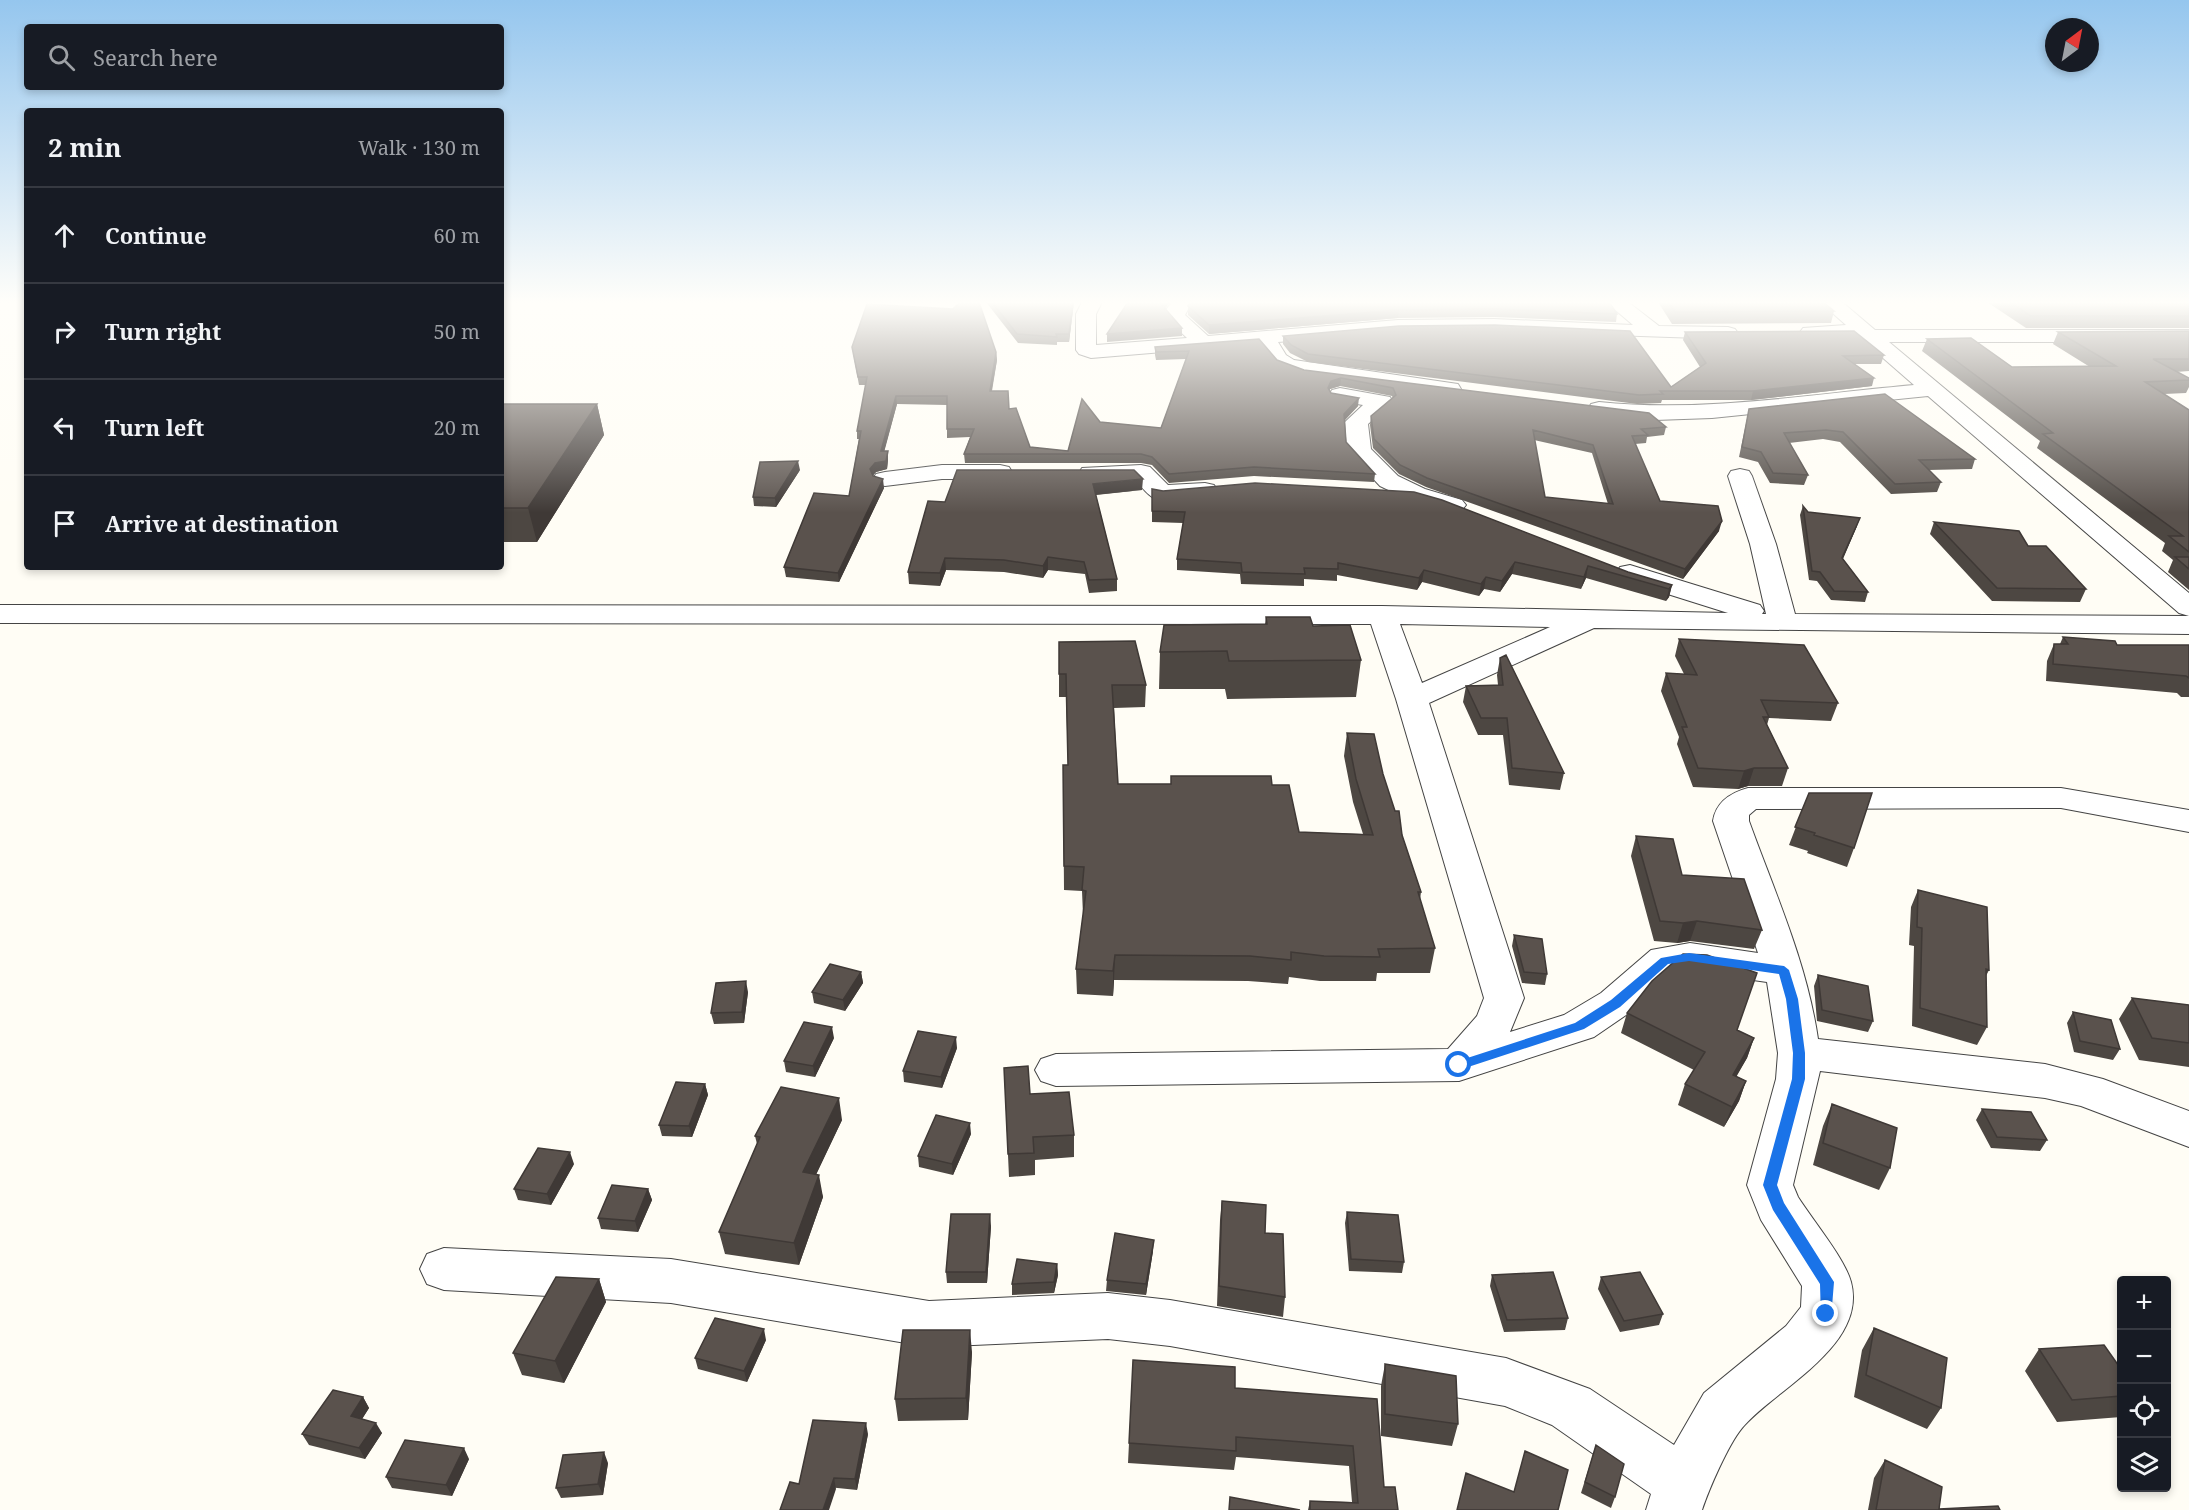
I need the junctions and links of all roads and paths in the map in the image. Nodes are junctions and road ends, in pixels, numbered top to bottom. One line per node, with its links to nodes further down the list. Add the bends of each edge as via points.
1 (1333, 372): 3 (street)
2 (1915, 372): 4 (street)
3 (1342, 374): 5 (street); 13 (street, via 1327,393 1382,402 1356,422 1359,451 1389,481)
4 (1935, 389): 6 (street, via 1751,409 1637,413); 16 (street)
5 (1467, 391)
6 (1580, 406)
7 (1022, 472): 10 (street, via 942,472)
8 (1064, 473): 11 (street, via 1141,472 1162,493)
9 (1740, 476): 20 (street)
10 (885, 479)
11 (1228, 487)
12 (1370, 492): 13 (street)
13 (1416, 494): 14 (street)
14 (1475, 514)
15 (1604, 563): 20 (street)
16 (2189, 607)
17 (0, 614): 18 (street)
18 (1382, 615): 19 (street); 22 (street)
19 (1592, 619): 20 (street); 22 (street)
20 (1783, 623): 21 (street)
21 (2189, 625)
22 (1412, 699): 26 (street, via 1504,998 1495,1023)
23 (2189, 821): 24 (street, via 2061,798 1748,799 1732,811 1731,821)
24 (1784, 970): 25 (street); 26 (street, via 1689,957 1665,960 1615,1004 1579,1026)
25 (1799, 1053): 28 (street, via 2044,1081 2088,1091); 30 (street, via 1798,1079 1770,1185 1778,1206 1827,1282 1826,1314 1804,1342 1723,1411)
26 (1459, 1065): 27 (street)
27 (1056, 1070)
28 (2189, 1129)
29 (444, 1269): 30 (street, via 671,1281 929,1324 1108,1316 1182,1325 1506,1382 1571,1407)
30 (1678, 1497)

